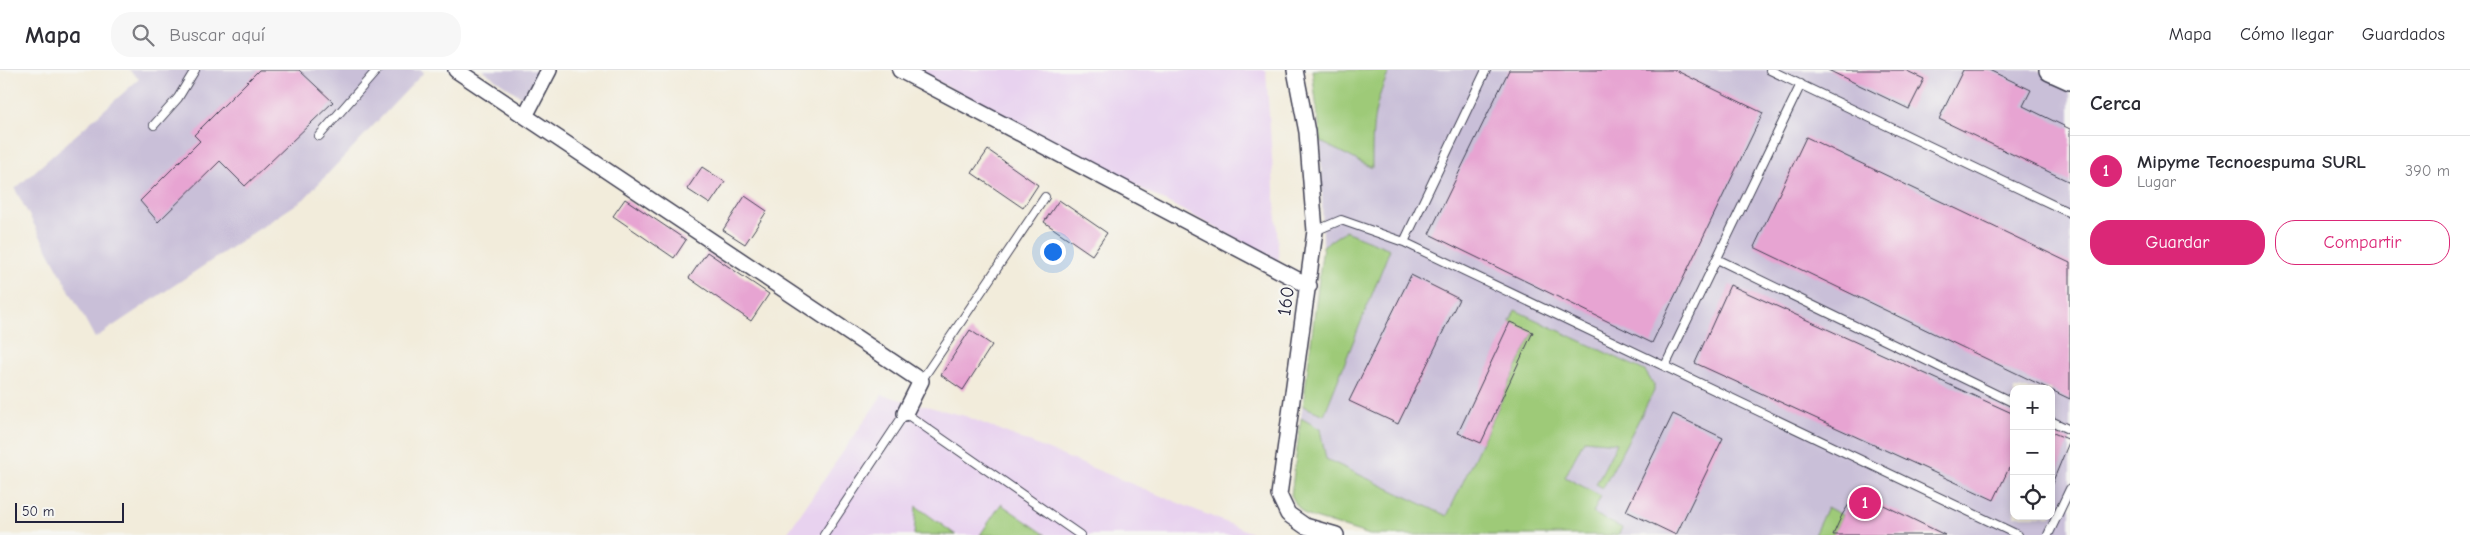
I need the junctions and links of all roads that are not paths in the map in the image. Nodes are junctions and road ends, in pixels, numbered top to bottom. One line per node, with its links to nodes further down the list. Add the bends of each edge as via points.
1 (195, 70): 13 (lane, via 178,98)
2 (377, 70): 14 (lane)
3 (456, 70): 12 (street)
4 (549, 70): 12 (street)
5 (900, 70): 20 (street)
6 (1295, 70): 17 (street, 160, via 1307,132)
7 (1486, 70): 18 (lane)
8 (1770, 70): 11 (lane)
9 (2050, 70): 10 (street)
10 (2070, 79)
11 (1801, 84): 16 (lane); 19 (lane)
12 (525, 116): 22 (street)
13 (154, 125)
14 (319, 136)
15 (1045, 198): 22 (lane)
16 (2070, 213)
17 (1315, 231): 18 (lane, via 1341,220); 20 (street, 160)
18 (1404, 242): 21 (lane)
19 (1717, 259): 21 (lane); 23 (lane)
20 (1309, 286): 30 (street, 160, via 1279,495 1288,514 1305,526)
21 (1665, 366): 31 (lane)
22 (921, 381): 24 (street)
23 (2010, 401)
24 (905, 414): 28 (lane); 29 (lane)
25 (2055, 423): 26 (lane)
26 (2070, 430)
27 (2070, 489): 32 (lane)
28 (824, 535)
29 (1080, 535)
30 (1336, 535)
31 (2018, 535)
32 (2048, 535)

